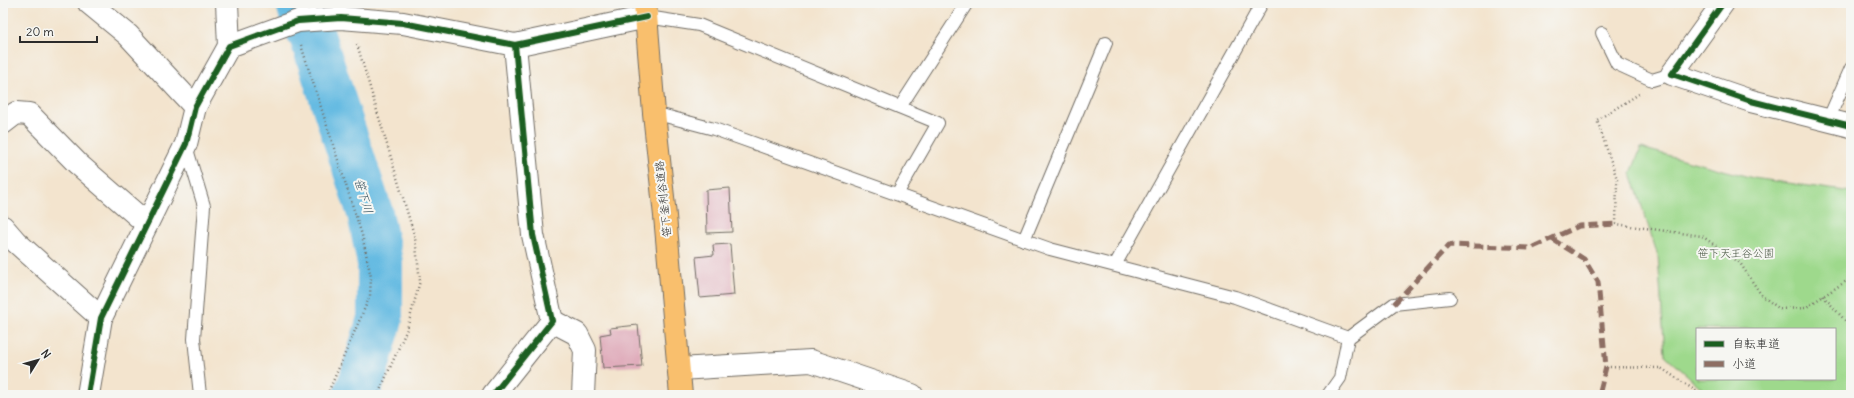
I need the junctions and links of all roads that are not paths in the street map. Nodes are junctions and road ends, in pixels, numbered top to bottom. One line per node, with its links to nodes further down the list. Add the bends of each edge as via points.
1 (89, 3): 13 (street, via 128,35)
2 (227, 3): 10 (street)
3 (967, 3): 14 (lane)
4 (1262, 3): 24 (lane)
5 (1723, 3): 12 (street)
6 (646, 10): 9 (street); 14 (lane, via 699,25); 15 (main road, 笹下釜利谷道路)
7 (1602, 33): 12 (lane, via 1617,64 1652,80)
8 (1106, 43): 23 (lane)
9 (515, 45): 10 (street, via 403,23 345,18 296,22); 27 (street, via 533,235)
10 (229, 46): 13 (street)
11 (1851, 68): 16 (lane)
12 (1672, 74): 16 (street, via 1751,101)
13 (195, 107): 19 (street)
14 (900, 107): 20 (lane, via 938,123)
15 (654, 113): 20 (lane, via 714,129); 29 (main road, 笹下釜利谷道路)
16 (1828, 120): 18 (street)
17 (3, 123): 21 (street, via 16,113 29,114 78,164)
18 (1851, 126)
19 (186, 144): 21 (street); 31 (lane, via 204,206 194,339)
20 (897, 194): 23 (lane)
21 (147, 224): 26 (street)
22 (3, 227): 26 (street, via 16,242)
23 (1024, 240): 24 (lane)
24 (1115, 265): 28 (lane, via 1235,296)
25 (1450, 298): 28 (lane, via 1394,304)
26 (100, 318): 30 (street)
27 (552, 321): 32 (street); 33 (street, via 577,334 585,350)
28 (1348, 338): 36 (lane, via 1340,378)
29 (680, 369): 34 (main road, 笹下釜利谷道路); 35 (street, via 811,361)
30 (88, 395)
31 (200, 395)
32 (493, 395)
33 (583, 395)
34 (681, 395)
35 (912, 395)
36 (1328, 395)

